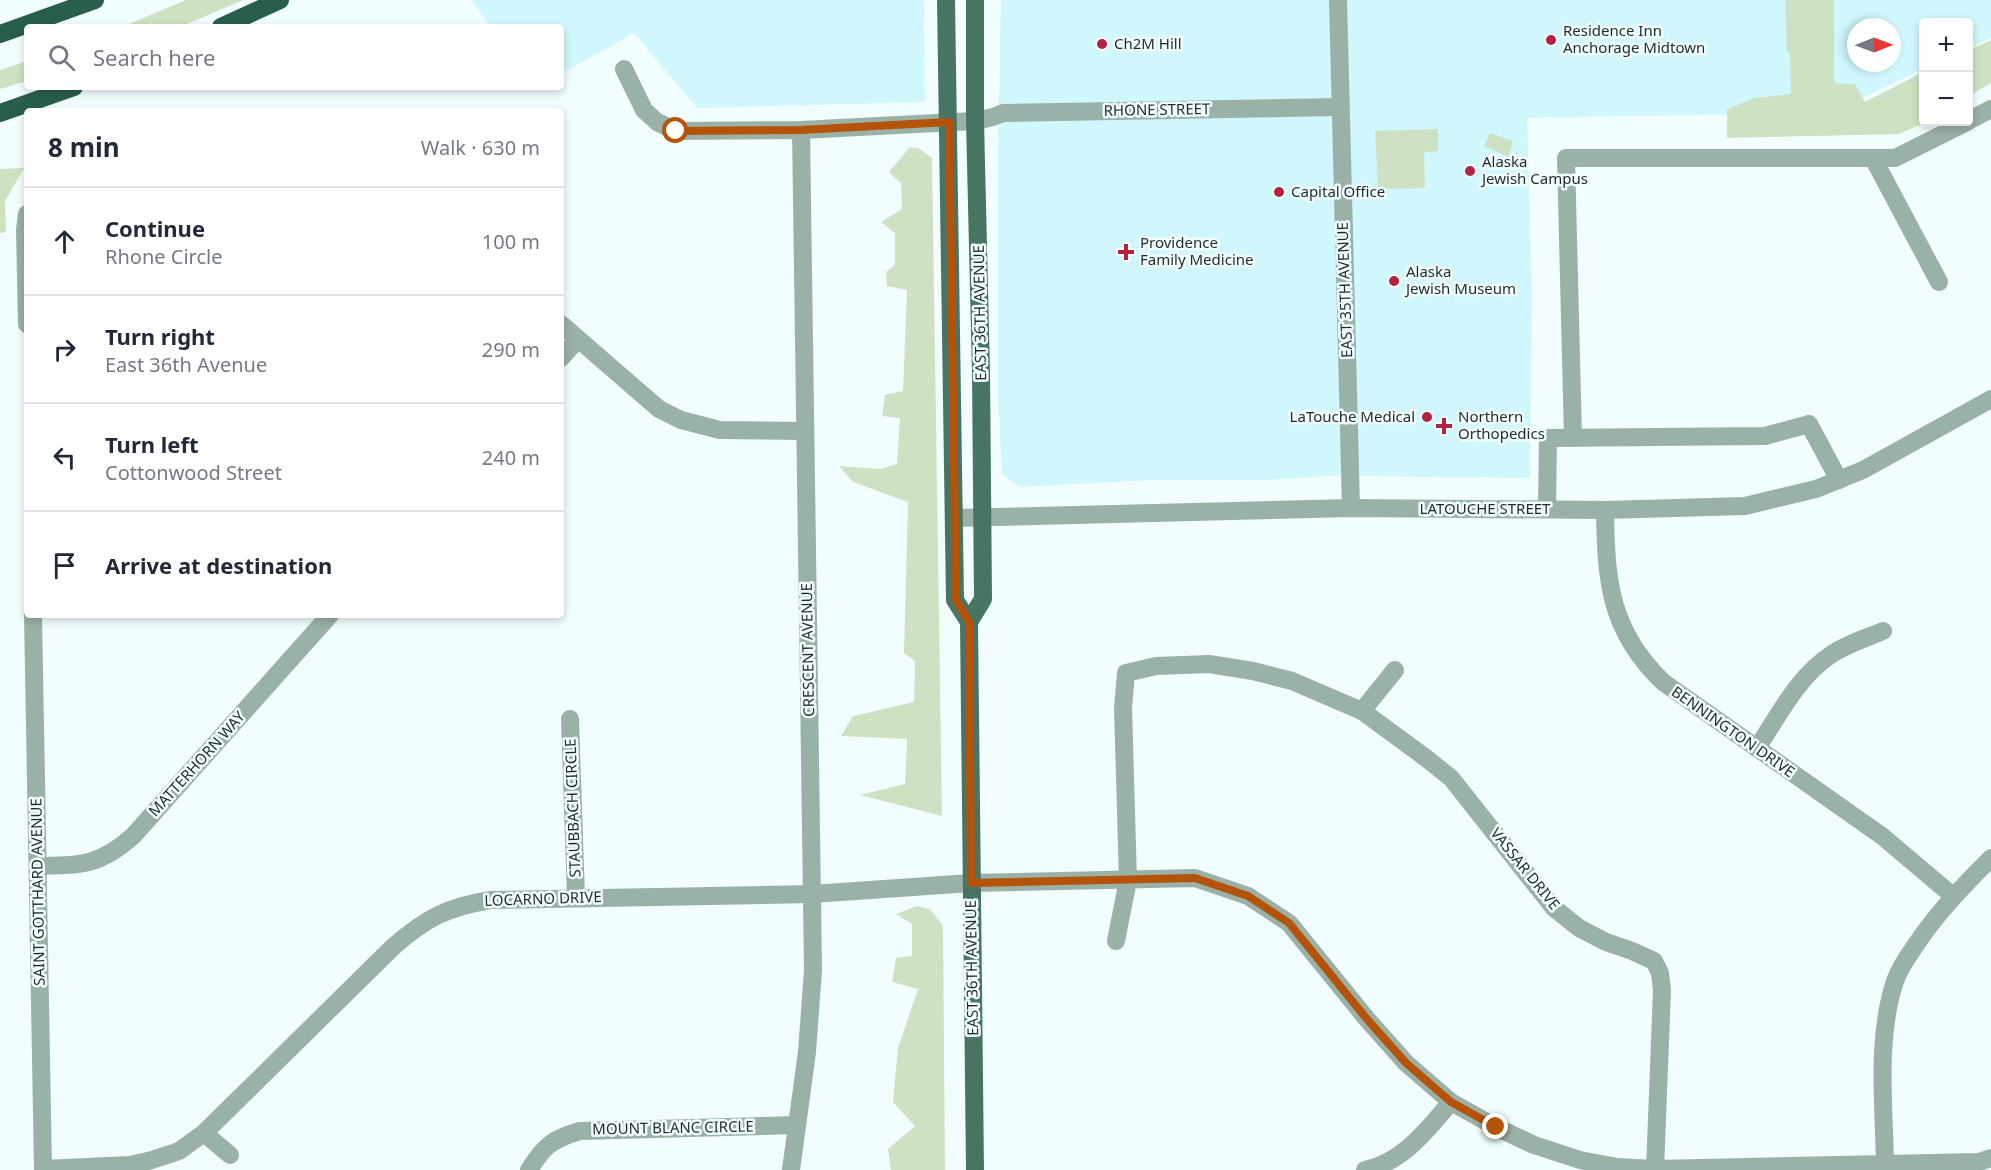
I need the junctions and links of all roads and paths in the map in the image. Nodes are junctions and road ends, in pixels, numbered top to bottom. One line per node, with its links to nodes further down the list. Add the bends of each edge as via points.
1 (94, 0): 6 (highway)
2 (280, 0): 7 (highway)
3 (946, 0): 17 (main road, EAST 36TH AVENUE)
4 (975, 0): 16 (main road, EAST 36TH AVENUE)
5 (1338, 0): 12 (street, EAST 35TH AVENUE)
6 (28, 24)
7 (228, 24)
8 (24, 25): 9 (highway)
9 (0, 34)
10 (624, 69): 19 (street, RHONE STREET, via 644,110 667,128)
11 (65, 90): 14 (highway)
12 (1340, 106): 16 (street, RHONE STREET, via 1003,113); 29 (street, EAST 35TH AVENUE)
13 (1991, 109): 15 (street)
14 (0, 113)
15 (1973, 118)
16 (975, 121): 17 (street, RHONE STREET); 33 (main road, EAST 36TH AVENUE)
17 (949, 122): 19 (street, RHONE STREET); 32 (main road, EAST 36TH AVENUE)
18 (1958, 126): 20 (street, via 1895,158)
19 (801, 130): 26 (street, CRESCENT AVENUE)
20 (1873, 158): 21 (street); 27 (street, via 1566,158)
21 (1939, 282)
22 (564, 327): 23 (street)
23 (578, 339): 24 (street); 26 (street, via 659,410 681,420 720,430)
24 (564, 355)
25 (1991, 399): 28 (street, LATOUCHE STREET)
26 (804, 431): 46 (street, CRESCENT AVENUE)
27 (1573, 438): 28 (street, via 1765,436 1809,424); 30 (street, via 1548,438)
28 (1839, 480): 31 (street, LATOUCHE STREET, via 1745,506)
29 (1351, 508): 30 (street, LATOUCHE STREET); 33 (street, LATOUCHE STREET)
30 (1547, 509): 31 (street, LATOUCHE STREET)
31 (1605, 510): 41 (street, BENNINGTON DRIVE, via 1609,588 1629,642 1663,682)
32 (955, 518): 33 (street, LATOUCHE STREET); 36 (main road, EAST 36TH AVENUE, via 956,600)
33 (983, 518): 36 (main road, EAST 36TH AVENUE, via 983,599)
34 (33, 618): 43 (street, SAINT GOTTHARD AVENUE)
35 (327, 618): 43 (street, MATTERHORN WAY, via 133,836 105,857 80,866)
36 (969, 622): 45 (main road, EAST 36TH AVENUE)
37 (1883, 631): 41 (street, via 1833,653 1817,665 1801,681)
38 (1395, 670): 39 (street)
39 (1362, 711): 44 (street, VASSAR DRIVE, via 1292,681 1253,671 1209,664 1156,666 1126,673); 57 (street, VASSAR DRIVE, via 1451,778 1554,908 1579,928 1654,961 1662,990)
40 (570, 719): 48 (street, STAUBBACH CIRCLE)
41 (1757, 748): 47 (street, BENNINGTON DRIVE, via 1882,836)
42 (1991, 858): 47 (street)
43 (38, 866): 56 (street, SAINT GOTTHARD AVENUE)
44 (1128, 880): 45 (street, LOCARNO DRIVE); 49 (street); 50 (street, LOCARNO DRIVE, via 1195,878 1248,896 1289,923 1406,1063)
45 (971, 883): 46 (street, LOCARNO DRIVE); 60 (main road, EAST 36TH AVENUE)
46 (812, 894): 48 (street, LOCARNO DRIVE); 51 (street, CRESCENT AVENUE, via 813,970)
47 (1953, 896): 55 (street, via 1924,932 1896,979 1883,1043)
48 (576, 897): 52 (street, LOCARNO DRIVE, via 465,904 418,926)
49 (1116, 941)
50 (1451, 1102): 57 (street, LOCARNO DRIVE, via 1534,1145 1580,1160); 61 (street, via 1402,1154)
51 (797, 1125): 58 (street, MOUNT BLANC CIRCLE, via 580,1131 560,1137 541,1151); 59 (street, CRESCENT AVENUE)
52 (204, 1133): 53 (street); 56 (street, LOCARNO DRIVE, via 179,1151 130,1165)
53 (230, 1155)
54 (1991, 1158): 55 (street, LOCARNO DRIVE, via 1979,1162)
55 (1885, 1164): 57 (street, LOCARNO DRIVE)
56 (43, 1169)
57 (1655, 1169)
58 (529, 1170)
59 (790, 1170)
60 (975, 1170)
61 (1365, 1170)

